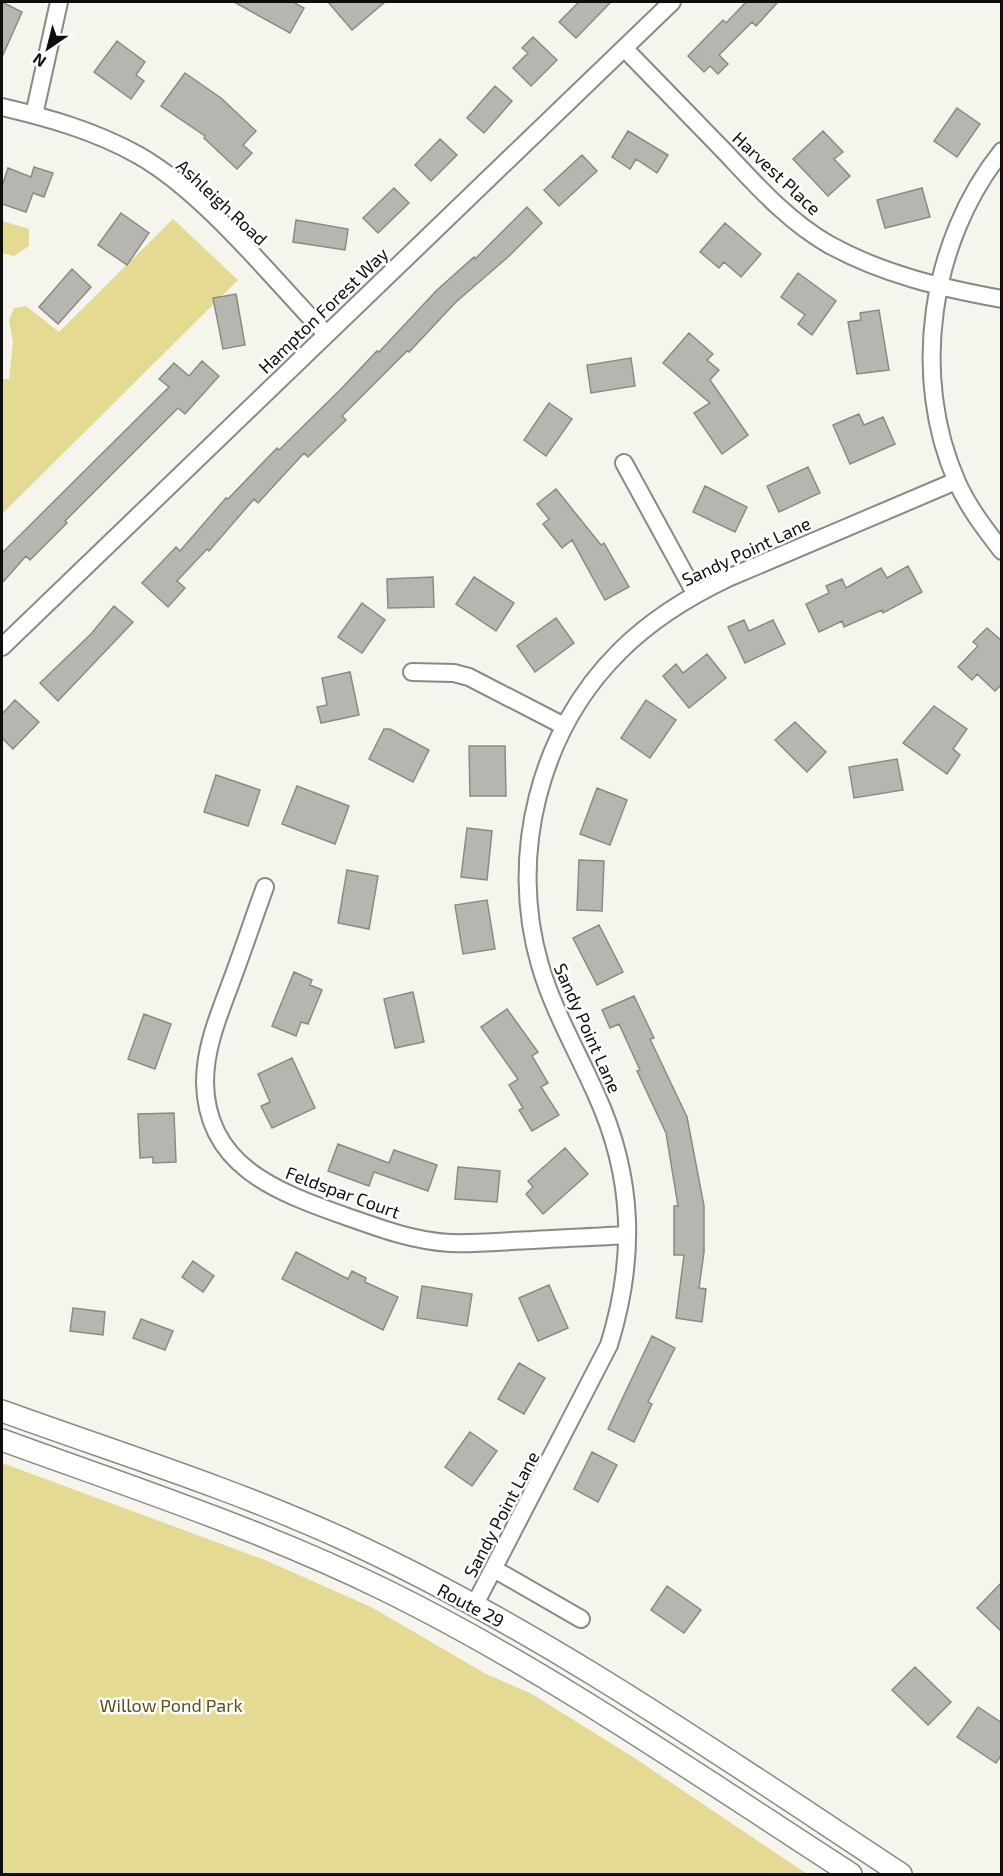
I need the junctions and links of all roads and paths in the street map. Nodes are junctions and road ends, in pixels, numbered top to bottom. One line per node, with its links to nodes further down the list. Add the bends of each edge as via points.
1 (59, 2): 5 (street)
2 (672, 2): 3 (street, Hampton Forest Way)
3 (624, 48): 7 (street, Harvest Place, via 798,224 854,257); 9 (street, Hampton Forest Way)
4 (2, 107): 5 (street, Ashleigh Road)
5 (34, 115): 9 (street, Ashleigh Road, via 101,136 165,174 223,226)
6 (1002, 151): 7 (street, via 974,193 954,235)
7 (938, 287): 8 (street, Harvest Place); 11 (street, via 933,328 934,386)
8 (1002, 299)
9 (326, 334): 14 (street, Hampton Forest Way)
10 (624, 463): 13 (street)
11 (956, 481): 12 (street); 13 (street, Sandy Point Lane)
12 (1002, 551)
13 (695, 594): 16 (street, Sandy Point Lane, via 619,651 589,686)
14 (2, 647)
15 (412, 672): 16 (street, via 469,677)
16 (564, 726): 18 (street, Sandy Point Lane, via 535,802 528,854 529,904 540,965 552,1000 614,1137 627,1191)
17 (265, 887): 18 (street, Feldspar Court, via 212,1034 206,1069 214,1123 243,1167 287,1195 423,1240 471,1243)
18 (627, 1236): 21 (street, Sandy Point Lane, via 624,1285 609,1345)
19 (2, 1411): 22 (main road, Route 29, via 247,1500 342,1539)
20 (2, 1440): 24 (main road, Route 29, via 295,1550 387,1591 511,1657)
21 (494, 1569): 22 (street, Sandy Point Lane); 23 (street)
22 (474, 1606): 25 (main road, Route 29, via 651,1711)
23 (581, 1619)
24 (851, 1875)
25 (902, 1875)

